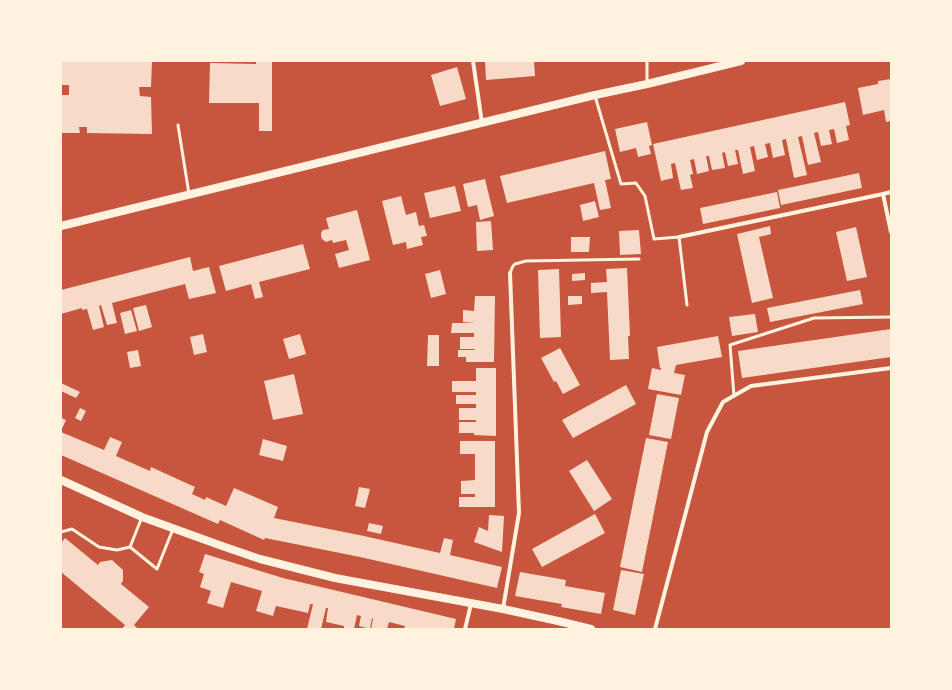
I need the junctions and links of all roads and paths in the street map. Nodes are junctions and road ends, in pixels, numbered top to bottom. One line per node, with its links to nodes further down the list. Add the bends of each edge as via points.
1 (473, 61): 6 (street)
2 (647, 61): 4 (lane)
3 (741, 61): 4 (main road)
4 (647, 84): 5 (main road)
5 (595, 95): 6 (main road); 13 (lane, via 621,184 636,184 646,196 654,239)
6 (482, 123): 9 (main road)
7 (178, 125): 9 (lane)
8 (891, 192): 10 (street)
9 (189, 194): 11 (main road)
10 (883, 194): 12 (street); 13 (street)
11 (61, 226)
12 (891, 232)
13 (679, 237): 16 (lane)
14 (639, 259): 15 (lane, via 526,261 515,264)
15 (510, 273): 26 (street, via 519,513)
16 (687, 305)
17 (891, 317): 19 (lane, via 814,318 730,345)
18 (891, 368): 19 (street, via 751,386)
19 (734, 396): 29 (street, via 723,402 707,432)
20 (61, 480): 21 (main road)
21 (142, 517): 22 (main road); 24 (lane)
22 (173, 528): 24 (lane, via 157,569); 25 (main road, via 260,559 328,576)
23 (61, 532): 24 (lane, via 72,529 99,547 118,550)
24 (130, 547)
25 (471, 604): 26 (main road); 27 (street)
26 (503, 610): 28 (main road)
27 (465, 629)
28 (591, 629)
29 (655, 629)

